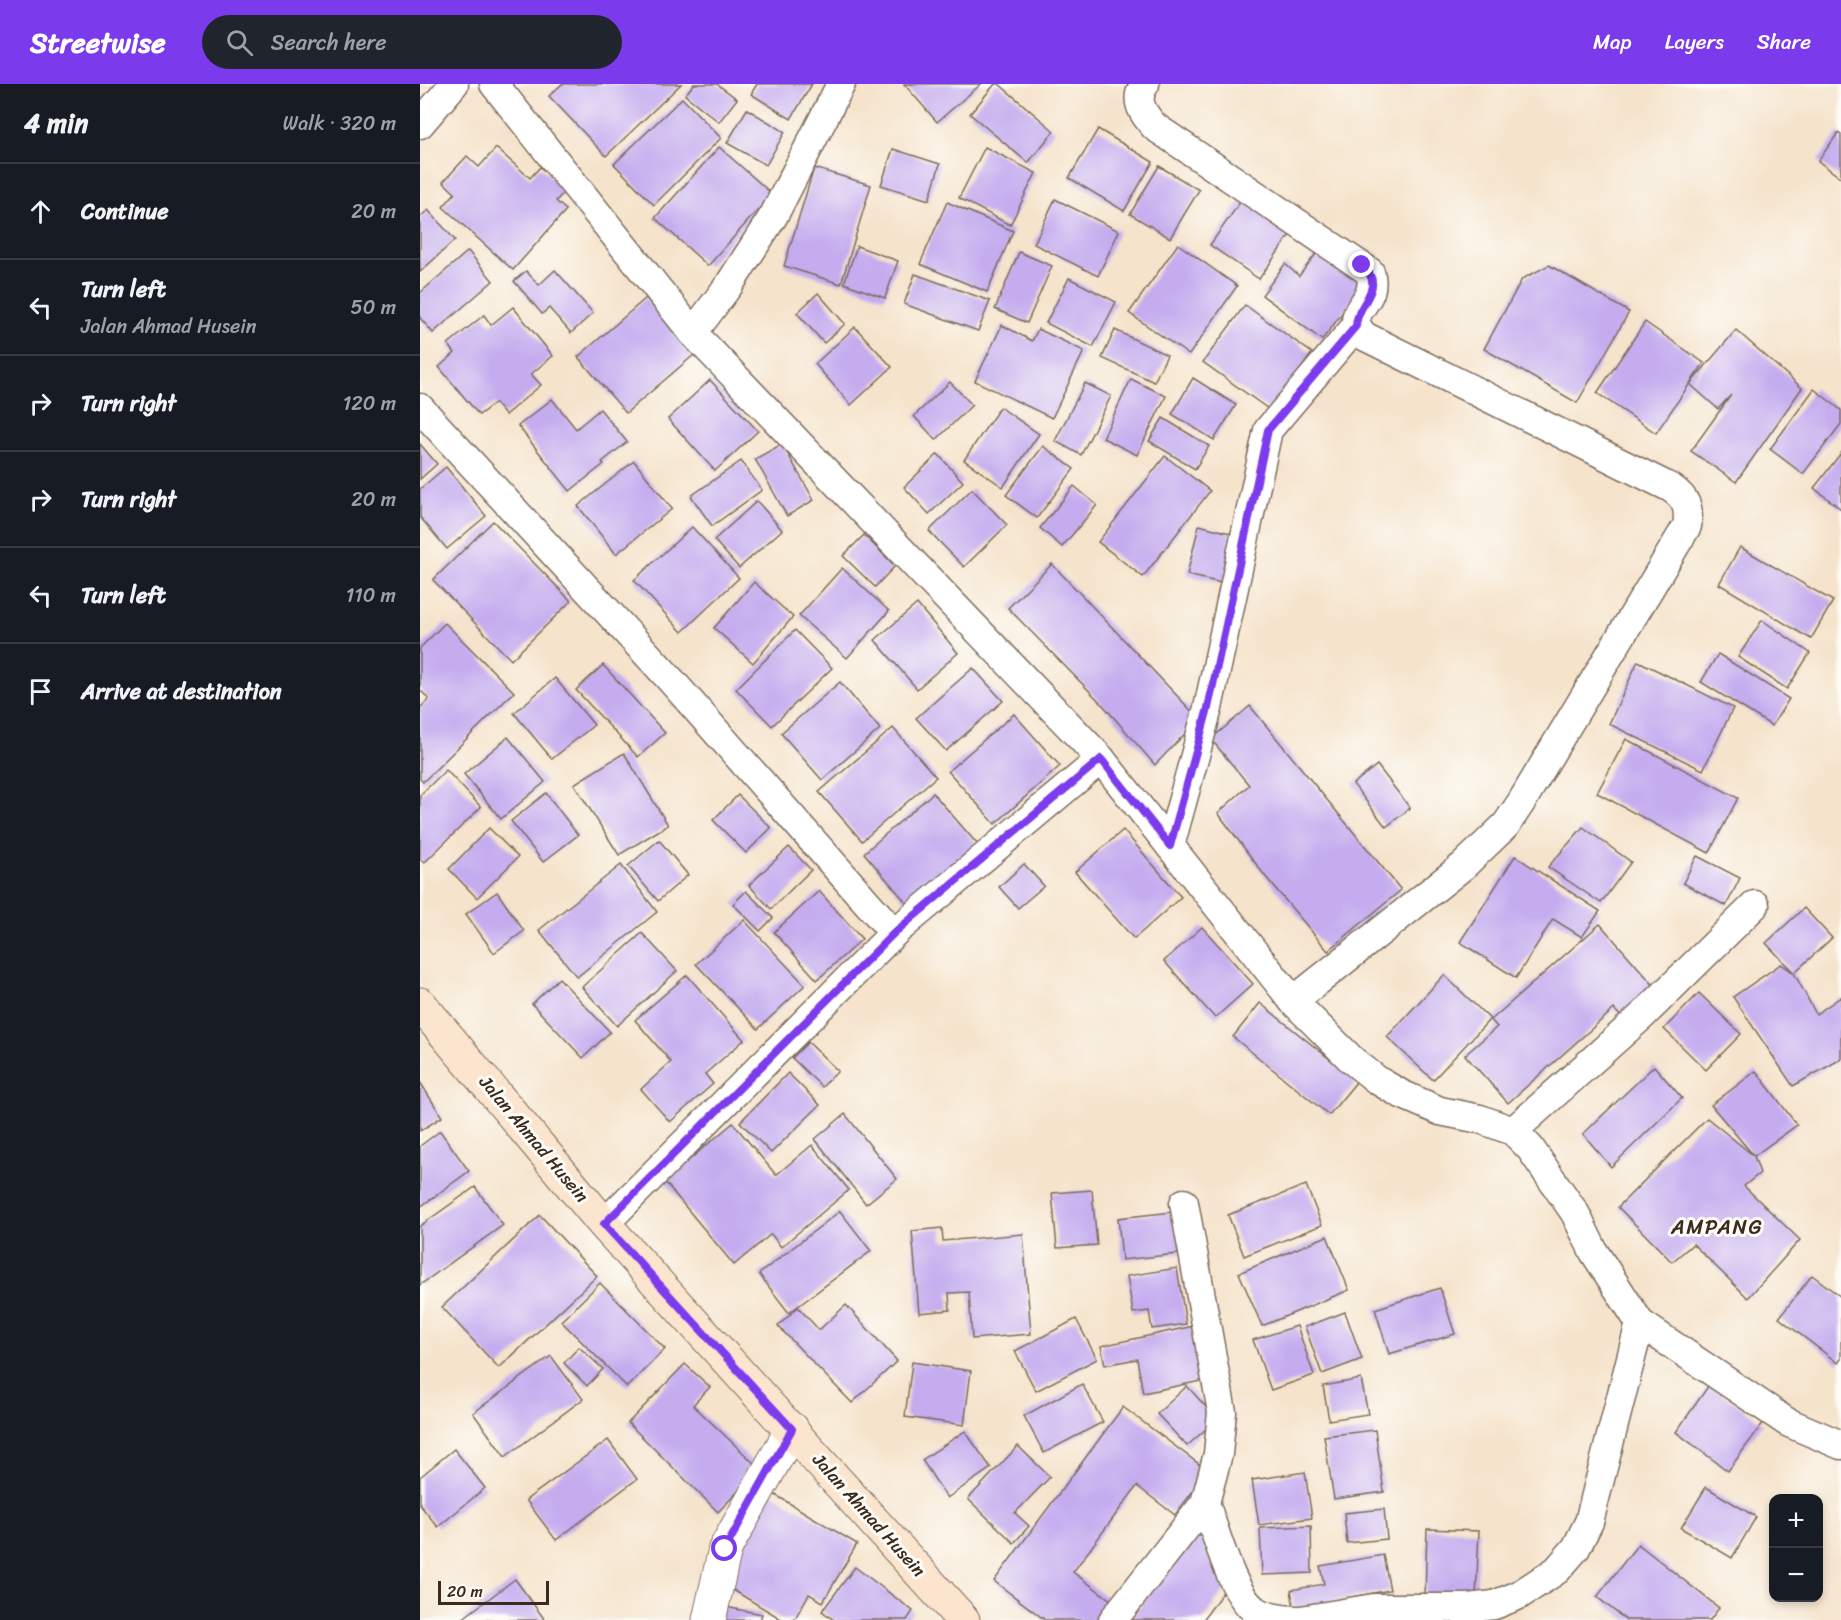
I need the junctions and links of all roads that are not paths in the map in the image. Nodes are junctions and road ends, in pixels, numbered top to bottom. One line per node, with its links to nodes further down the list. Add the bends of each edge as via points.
1 (454, 84): 5 (street)
2 (494, 84): 7 (street)
3 (841, 84): 7 (street, via 774,215)
4 (1145, 84): 6 (street, via 1139,102 1155,127 1370,272 1371,292)
5 (420, 124)
6 (1356, 326): 10 (street, via 1268,430 1208,708); 13 (street, via 1378,344 1671,488 1682,496 1689,513 1687,526 1506,825 1463,866)
7 (693, 333): 9 (street)
8 (420, 408): 12 (street, via 669,678)
9 (1101, 759): 10 (street); 12 (street)
10 (1170, 846): 13 (street)
11 (1755, 905): 15 (street, via 1642,1016)
12 (894, 933): 17 (street)
13 (1293, 1001): 15 (street, via 1352,1060 1385,1085 1440,1111)
14 (420, 1004): 17 (main road, Jalan Ahmad Husein)
15 (1512, 1131): 18 (street, via 1530,1149 1575,1213 1594,1252)
16 (1184, 1203): 21 (street, via 1222,1412 1218,1454)
17 (604, 1224): 19 (main road, Jalan Ahmad Husein)
18 (1640, 1323): 20 (street, via 1787,1422); 26 (street, via 1590,1522 1576,1548 1557,1570 1519,1595 1494,1605 1374,1608)
19 (792, 1429): 22 (street, via 725,1549); 23 (main road, Jalan Ahmad Husein)
20 (1841, 1445)
21 (1205, 1503): 24 (street); 25 (street, via 1235,1584 1253,1609 1276,1619)
22 (709, 1620)
23 (963, 1620)
24 (1113, 1620)
25 (1296, 1620)
26 (1301, 1620)

